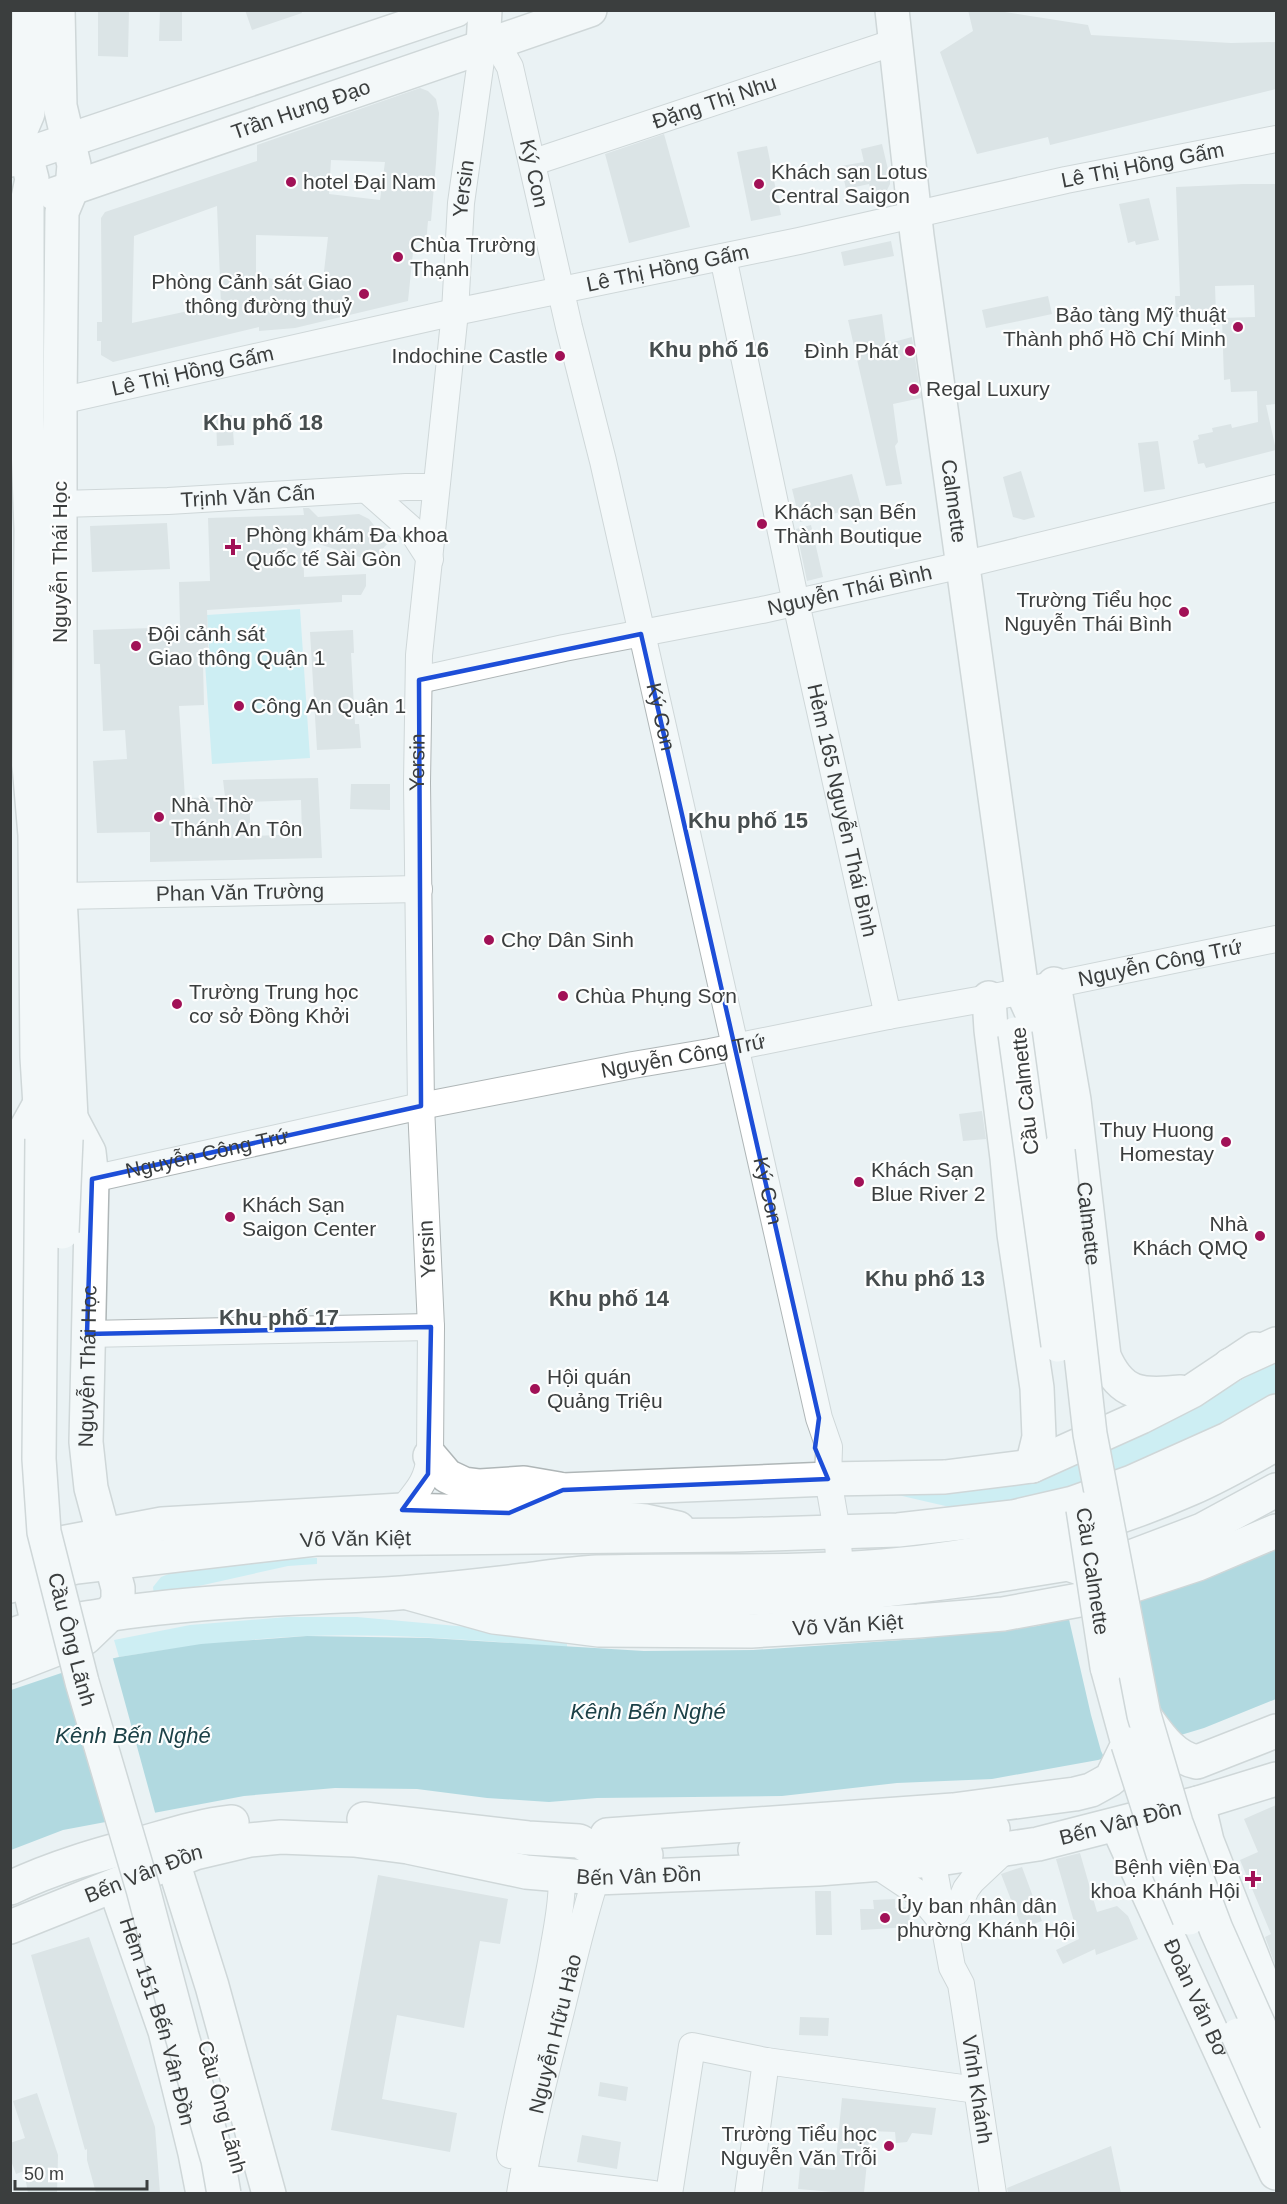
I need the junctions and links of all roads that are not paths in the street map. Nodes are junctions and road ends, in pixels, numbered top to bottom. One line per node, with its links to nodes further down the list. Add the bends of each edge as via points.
1 (29, 10): 13 (main road, Nguyễn Thái Học, via 28,113)
2 (58, 10): 11 (main road, Nguyễn Thái Học)
3 (526, 10): 6 (main road, Trần Hưng Đạo)
4 (590, 10): 6 (main road, Trần Hưng Đạo)
5 (892, 10): 8 (main road, Calmette)
6 (481, 26): 7 (main road, Trần Hưng Đạo); 12 (street, Ký Con, via 510,67); 17 (street, Yersin, via 461,203)
7 (382, 40): 9 (main road, Trần Hưng Đạo)
8 (895, 42): 12 (street, Ðặng Thị Nhu); 14 (main road, Calmette)
9 (157, 124): 11 (main road, Trần Hưng Đạo); 11 (main road, Trần Hưng Đạo, via 97,112 77,118)
10 (1276, 139): 14 (street, Lê Thị Hồng Gấm)
11 (68, 141): 13 (main road, Trần Hưng Đạo); 13 (main road, Trần Hưng Đạo); 18 (main road, Nguyễn Thái Học, via 62,212)
12 (534, 162): 16 (street, Ký Con)
13 (18, 170): 22 (main road, Nguyễn Thái Học, via 27,417)
14 (915, 214): 15 (street, Lê Thị Hồng Gấm); 24 (main road, Calmette)
15 (723, 257): 16 (street, Lê Thị Hồng Gấm); 25 (street, Hẻm 165 Nguyễn Thái Bình)
16 (562, 291): 17 (street, Lê Thị Hồng Gấm); 26 (street, Ký Con)
17 (455, 312): 18 (street, Lê Thị Hồng Gấm); 19 (street, Yersin)
18 (60, 401): 22 (main road, Nguyễn Thái Học)
19 (436, 487): 21 (street, Trịnh Văn Cấn); 23 (street, Yersin)
20 (1276, 488): 24 (street, Nguyễn Thái Bình)
21 (367, 490): 22 (street, Trịnh Văn Cấn); 23 (street, via 410,528)
22 (45, 503): 28 (main road, Nguyễn Thái Học); 30 (main road, Nguyễn Thái Học)
23 (430, 559): 27 (street, Yersin)
24 (962, 565): 25 (street, Nguyễn Thái Bình); 33 (main road, Calmette)
25 (796, 603): 26 (street, Nguyễn Thái Bình); 35 (street, Hẻm 165 Nguyễn Thái Bình)
26 (641, 634): 27 (street, Nguyễn Thái Bình); 36 (street, Ký Con)
27 (418, 680): 29 (street, Yersin)
28 (20, 767): 37 (main road, Nguyễn Thái Học, via 35,835)
29 (419, 889): 30 (street, Phan Văn Trường); 38 (street, Yersin)
30 (60, 896): 39 (main road, Nguyễn Thái Học)
31 (1276, 939): 32 (street, Nguyễn Công Trứ)
32 (1054, 984): 33 (street, Nguyễn Công Trứ); 45 (main road, Calmette, via 1074,1100)
33 (1022, 991): 34 (street, Nguyễn Công Trứ); 70 (main road, Cầu Calmette, bridge, via 1015,1026 1028,1033 1049,1285)
34 (989, 998): 35 (street, Nguyễn Công Trứ); 47 (main road)
35 (888, 1016): 36 (street, Nguyễn Công Trứ)
36 (735, 1047): 38 (street, Nguyễn Công Trứ); 57 (street, Ký Con, via 819,1418 816,1448)
37 (39, 1105): 39 (main road, Nguyễn Thái Học); 41 (main road, via 23,1134)
38 (421, 1106): 40 (street, Nguyễn Công Trứ); 42 (street, Yersin)
39 (60, 1132): 40 (main road, Nguyễn Thái Học, via 89,1152); 105 (main road, Cầu Ông Lãnh, bridge, via 39,1459 44,1532); 106 (main road, Cầu Ông Lãnh, bridge, via 57,1429 67,1530 83,1607)
40 (92, 1179): 43 (main road, Nguyễn Thái Học)
41 (13, 1188): 53 (main road)
42 (431, 1327): 43 (street); 54 (street, Yersin)
43 (87, 1334): 51 (main road, Nguyễn Thái Học)
44 (1276, 1334): 48 (main road, Võ Văn Kiệt)
45 (1101, 1342): 47 (main road); 49 (main road, Calmette, via 1111,1371 1135,1393)
46 (1276, 1344): 48 (main road, Võ Văn Kiệt)
47 (1031, 1352): 56 (main road, via 1039,1437)
48 (1230, 1365): 49 (main road, Võ Văn Kiệt)
49 (1192, 1391): 56 (main road, Võ Văn Kiệt)
50 (1276, 1411): 64 (main road, Võ Văn Kiệt, via 1179,1462 1073,1503 1013,1517 957,1524)
51 (86, 1443): 53 (main road); 58 (main road, Nguyễn Thái Học)
52 (1276, 1444): 69 (main road, Võ Văn Kiệt, via 1192,1488 1080,1530 1016,1547)
53 (15, 1445): 68 (main road)
54 (430, 1456): 59 (main road, via 447,1476 464,1484 524,1483); 61 (street, Yersin, via 423,1485)
55 (1276, 1458): 69 (main road, Võ Văn Kiệt, via 1199,1497 1086,1542 986,1565 880,1578)
56 (1032, 1466): 57 (main road, Võ Văn Kiệt, via 945,1477)
57 (828, 1479): 59 (main road, Võ Văn Kiệt); 64 (street, Ký Con)
58 (91, 1488): 63 (main road, via 106,1504); 67 (main road, Nguyễn Thái Học)
59 (563, 1490): 62 (main road, Võ Văn Kiệt)
60 (1276, 1490): 70 (main road, via 1202,1530)
61 (402, 1510): 62 (main road, Võ Văn Kiệt); 63 (main road, Võ Văn Kiệt)
62 (509, 1512): 66 (main road, Võ Văn Kiệt, via 621,1518)
63 (162, 1524): 67 (main road, Võ Văn Kiệt)
64 (837, 1531): 66 (main road, Võ Văn Kiệt); 69 (street, Ký Con)
65 (1276, 1531): 71 (main road, Võ Văn Kiệt, via 1198,1564 1101,1596 1003,1614 918,1621 751,1631 599,1630 494,1617)
66 (705, 1535): 67 (main road, Võ Văn Kiệt, via 315,1539)
67 (118, 1552): 68 (main road, Võ Văn Kiệt, via 76,1567); 72 (main road, via 132,1572 131,1585 138,1599); 73 (main road, Nguyễn Thái Học, via 118,1602)
68 (17, 1554): 74 (main road)
69 (840, 1569): 71 (main road, Võ Văn Kiệt, via 593,1572)
70 (1104, 1570): 71 (main road, via 1068,1564 860,1593 736,1599 534,1600); 76 (main road, Cầu Calmette, bridge); 78 (main road, Cầu Calmette, bridge, via 1098,1621)
71 (408, 1593): 72 (main road, Võ Văn Kiệt)
72 (150, 1608): 73 (main road, Võ Văn Kiệt)
73 (110, 1614): 74 (main road, Võ Văn Kiệt)
74 (31, 1638): 75 (main road, Võ Văn Kiệt)
75 (10, 1667)
76 (1144, 1715): 77 (main road, via 1173,1751 1197,1762); 99 (main road, Cầu Calmette, bridge, via 1176,1823 1216,1929)
77 (1276, 1731)
78 (1128, 1744): 83 (main road, via 1111,1779 1075,1794 953,1810 605,1835); 101 (main road, Cầu Calmette, bridge, via 1167,1866)
79 (1276, 1758): 84 (main road, Bến Vân Đồn, via 1117,1807 1007,1828)
80 (1276, 1779): 81 (main road, Bến Vân Đồn)
81 (1198, 1803): 82 (main road, Bến Vân Đồn); 97 (main road, via 1207,1841)
82 (1117, 1825): 85 (main road, Bến Vân Đồn); 102 (main road, Đoàn Văn Bơ)
83 (579, 1841): 84 (main road, Bến Vân Đồn, via 604,1855); 90 (main road, Bến Vân Đồn, via 528,1839 315,1815 273,1817 183,1832 85,1859)
84 (938, 1848): 85 (main road, Bến Vân Đồn); 87 (main road, Bến Vân Đồn); 94 (street, Vĩnh Khánh)
85 (1005, 1850): 94 (street, via 972,1881)
86 (173, 1863): 89 (main road, Bến Vân Đồn); 91 (main road, Bến Vân Đồn, via 195,1852 281,1837 373,1842 526,1872); 93 (main road)
87 (876, 1864): 88 (main road, Bến Vân Đồn); 94 (street)
88 (596, 1878): 91 (main road, Bến Vân Đồn); 92 (street, Nguyễn Hữu Hào)
89 (115, 1887): 95 (main road, Bến Vân Đồn); 96 (main road, Hẻm 151 Bến Vân Đồn)
90 (10, 1888)
91 (562, 1891): 92 (street); 103 (street, Nguyễn Hữu Hào, via 539,2022 516,2117)
92 (586, 1912): 103 (street, Nguyễn Hữu Hào)
93 (189, 1917): 96 (main road); 107 (main road)
94 (950, 1918): 100 (street, Vĩnh Khánh, via 965,1966 961,1984)
95 (10, 1927)
96 (131, 1932): 104 (main road, Hẻm 151 Bến Vân Đồn, via 165,2031)
97 (1276, 2017)
98 (766, 2061): 100 (street); 109 (street, via 692,2046); 110 (street)
99 (1276, 2064)
100 (977, 2090): 111 (street, Vĩnh Khánh)
101 (1276, 2121)
102 (1276, 2173)
103 (516, 2188): 108 (street)
104 (203, 2193)
105 (224, 2193)
106 (244, 2193)
107 (270, 2193)
108 (653, 2193)
109 (669, 2193)
110 (748, 2193)
111 (993, 2193)

